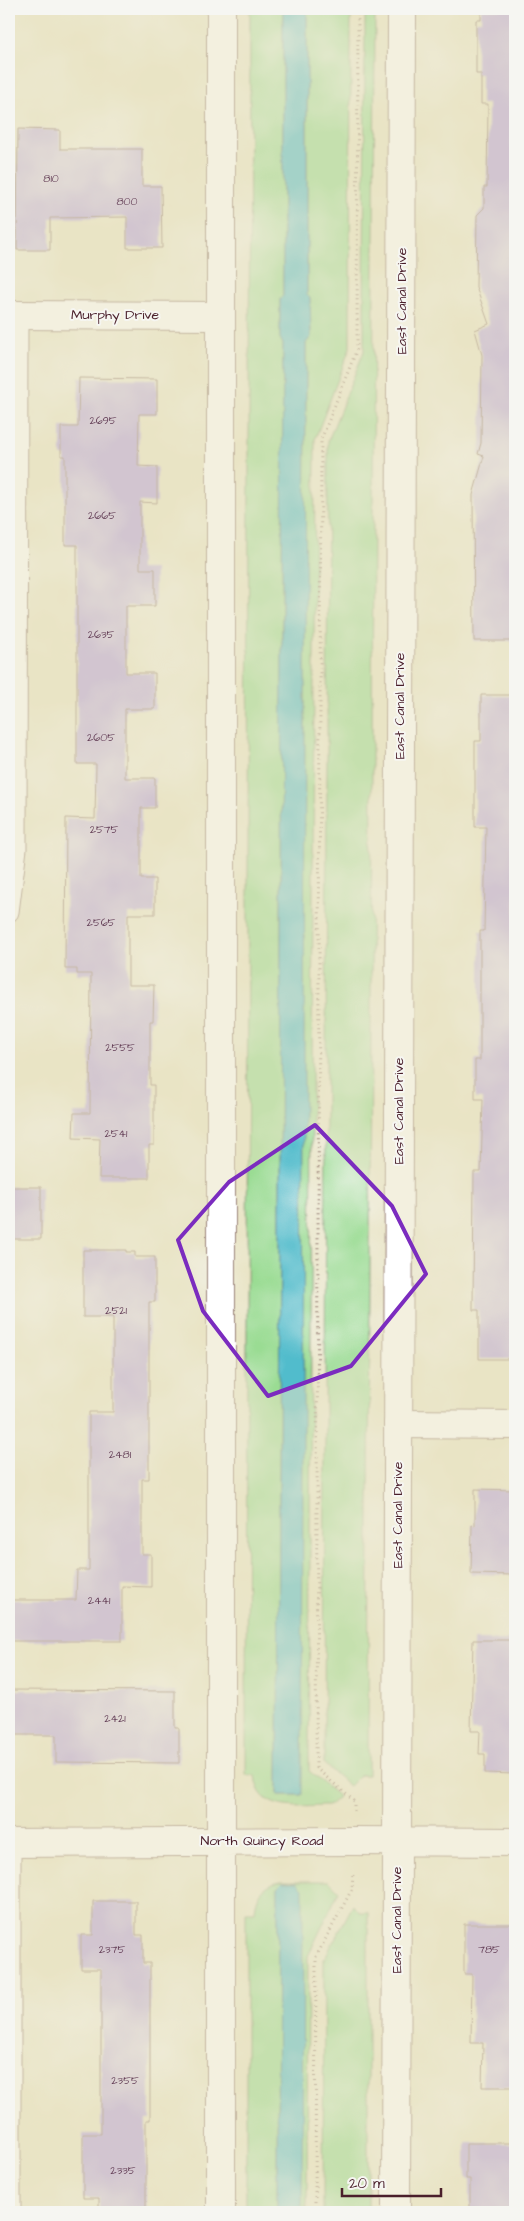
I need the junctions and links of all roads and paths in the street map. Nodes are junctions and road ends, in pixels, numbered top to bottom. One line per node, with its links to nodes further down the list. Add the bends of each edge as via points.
1 (222, 9): 5 (main road)
2 (358, 9): 9 (path, via 357,349 321,440 316,1748 316,1768 354,1800)
3 (402, 9): 7 (main road, East Canal Drive)
4 (14, 315): 5 (main road, Murphy Drive); 6 (lane, via 17,849)
5 (221, 316): 10 (main road)
6 (9, 912)
7 (398, 1424): 8 (main road); 11 (main road, East Canal Drive)
8 (515, 1426)
9 (354, 1804)
10 (221, 1841): 11 (main road, North Quincy Road); 13 (main road, North Quincy Road); 16 (main road)
11 (397, 1841): 12 (main road, North Quincy Road); 18 (main road, East Canal Drive)
12 (515, 1842)
13 (10, 1843): 15 (lane)
14 (352, 1880): 17 (path, via 352,1889 316,1957)
15 (11, 2212)
16 (221, 2212)
17 (315, 2212)
18 (396, 2212)

